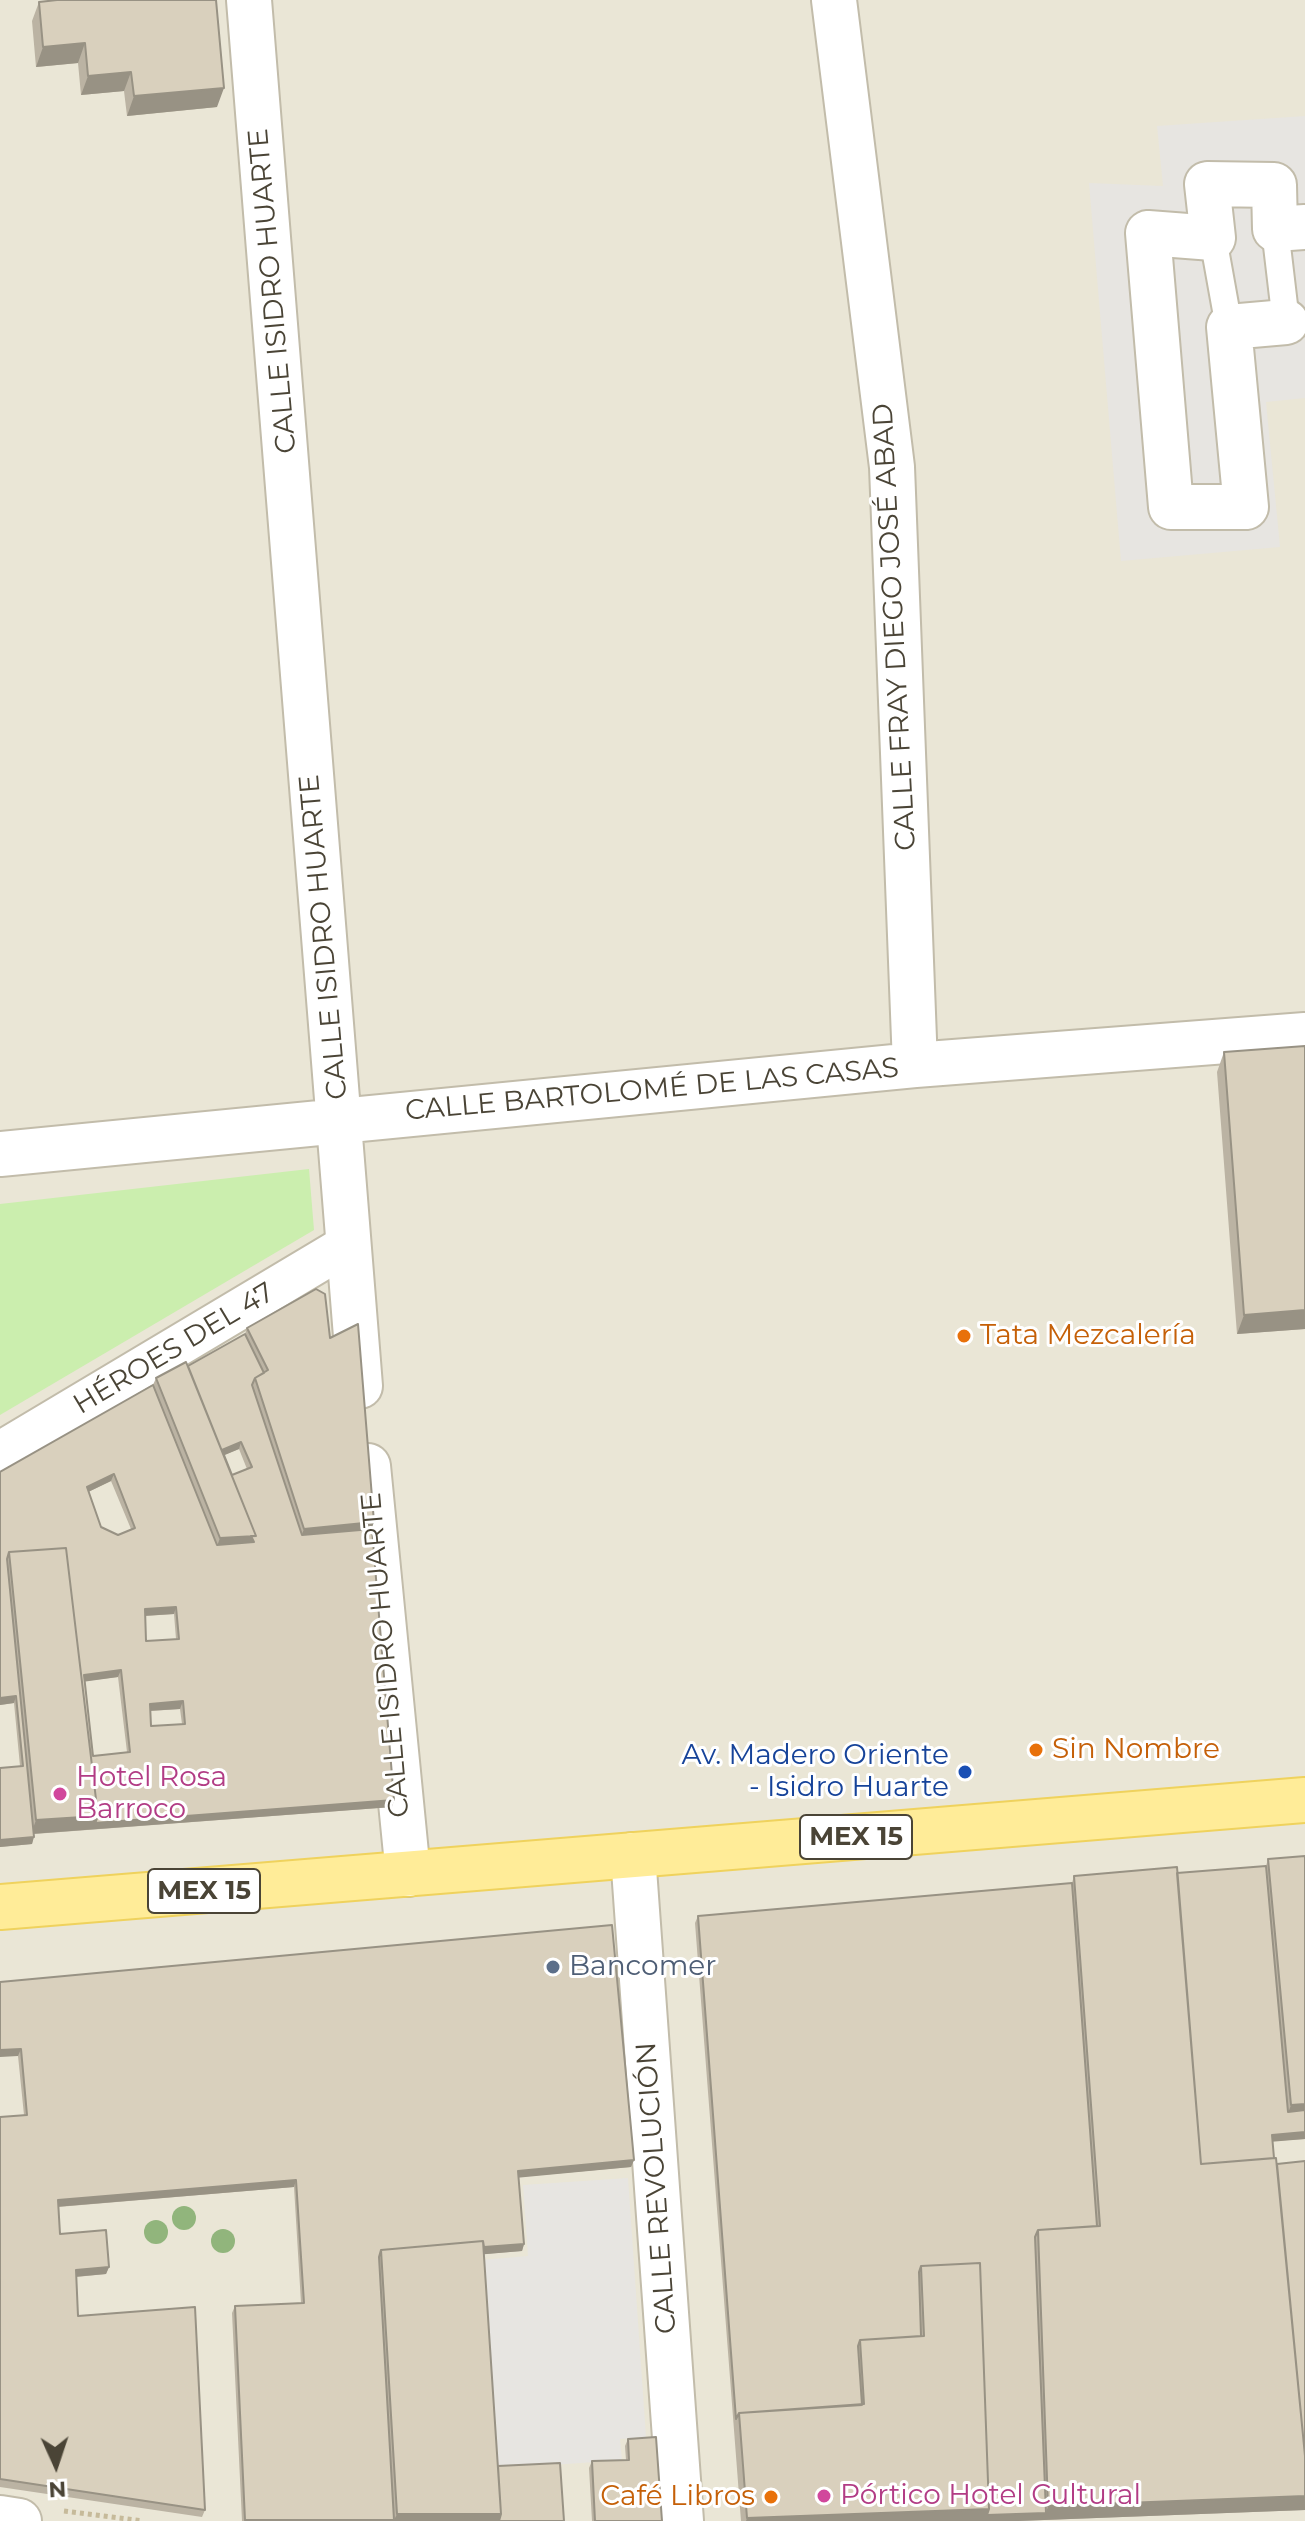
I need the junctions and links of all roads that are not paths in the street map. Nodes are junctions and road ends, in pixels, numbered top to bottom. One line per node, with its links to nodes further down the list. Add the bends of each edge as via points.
1 (249, 0): 9 (street, CALLE ISIDRO HUARTE)
2 (834, 0): 8 (street, CALLE FRAY DIEGO JOSÉ ABAD, via 892,467)
3 (1290, 228): 4 (street, via 1274,185 1207,184); 5 (lane)
4 (1213, 238): 6 (lane); 6 (street, via 1148,233 1171,507 1246,507)
5 (1286, 322): 6 (street)
6 (1229, 327)
7 (1305, 1035): 8 (street, CALLE BARTOLOMÉ DE LAS CASAS)
8 (915, 1065): 9 (street, CALLE BARTOLOMÉ DE LAS CASAS)
9 (339, 1119): 10 (street, CALLE BARTOLOMÉ DE LAS CASAS); 11 (street, CALLE ISIDRO HUARTE)
10 (0, 1154)
11 (347, 1245): 12 (street, HÉROES DEL 47); 15 (street, CALLE ISIDRO HUARTE)
12 (0, 1452)
13 (1305, 1800): 14 (main road, MEX 15)
14 (633, 1855): 15 (main road, MEX 15); 19 (street, CALLE REVOLUCIÓN)
15 (408, 1874): 16 (main road, MEX 15)
16 (0, 1907)
17 (38, 2515): 18 (street)
18 (0, 2518)
19 (681, 2521)

